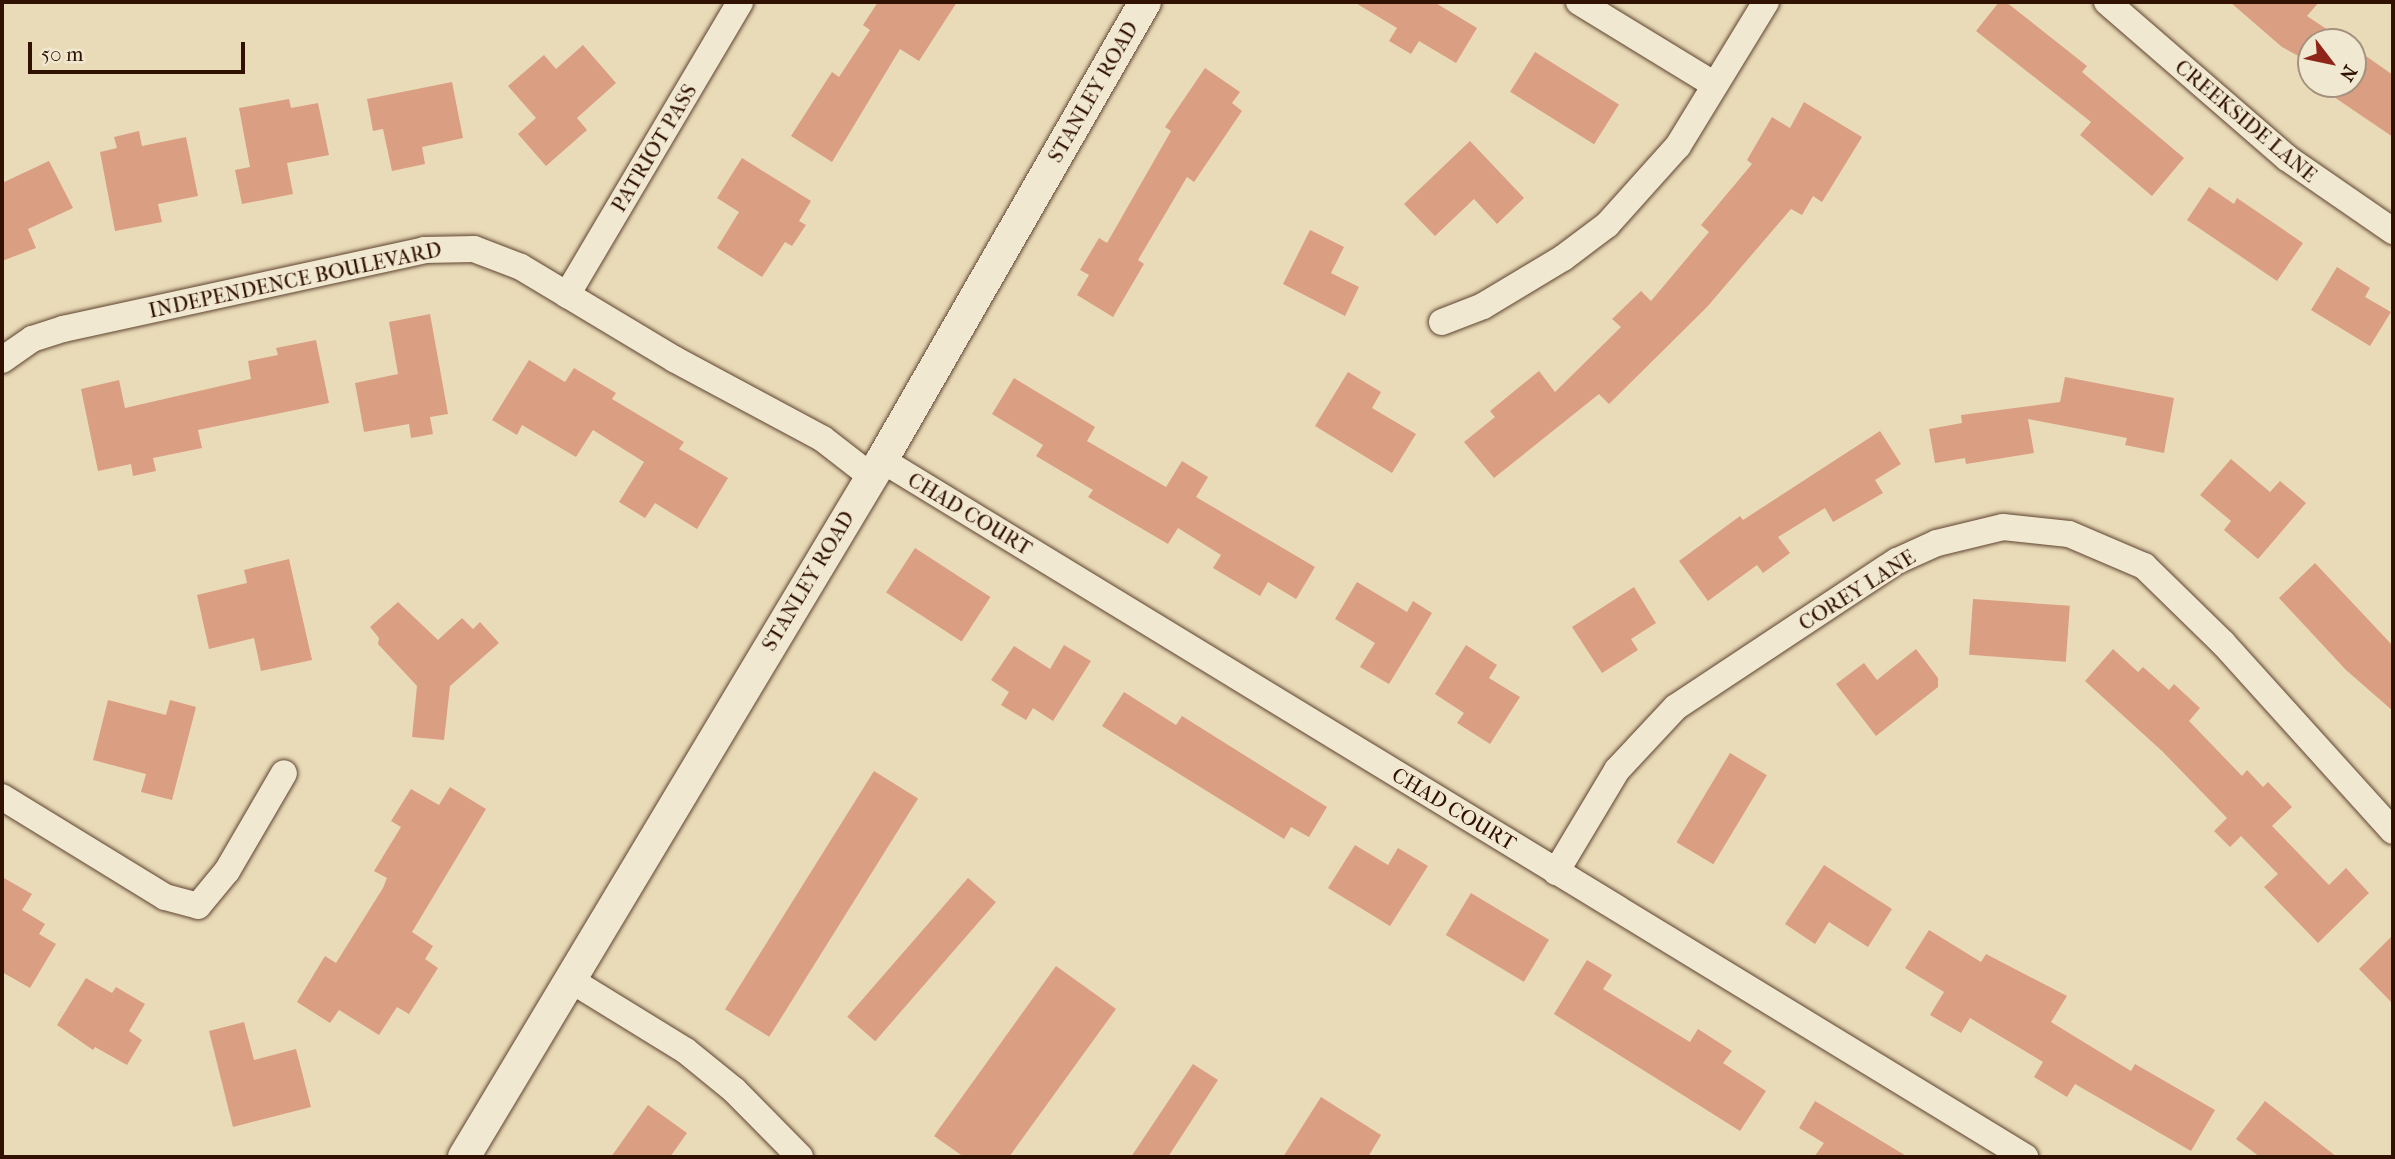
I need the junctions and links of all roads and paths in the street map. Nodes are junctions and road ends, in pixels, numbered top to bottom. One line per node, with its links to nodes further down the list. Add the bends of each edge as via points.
1 (740, 2): 8 (street, PATRIOT PASS)
2 (1145, 2): 11 (street, STANLEY ROAD)
3 (1579, 2): 6 (street)
4 (1766, 2): 6 (street)
5 (2107, 2): 7 (street, CREEKSIDE LANE, via 2287,158)
6 (1715, 85): 9 (street, via 1678,146 1607,225 1483,306)
7 (2393, 231)
8 (567, 295): 10 (street, INDEPENDENCE BOULEVARD, via 498,256 474,249 424,250 63,329 32,339); 11 (street, INDEPENDENCE BOULEVARD)
9 (1442, 322)
10 (2, 360)
11 (877, 469): 15 (street, CHAD COURT); 16 (street, STANLEY ROAD)
12 (284, 773): 13 (street, via 227,871 198,906 165,897)
13 (2, 797)
14 (2393, 831): 15 (street, COREY LANE, via 2207,626 2144,566 2069,534 2003,527 1937,543 1897,561 1676,707 1625,760)
15 (1556, 872): 19 (street, CHAD COURT)
16 (569, 979): 17 (street, STANLEY ROAD); 18 (street, via 686,1051 734,1090)
17 (464, 1157)
18 (800, 1157)
19 (2025, 1157)

